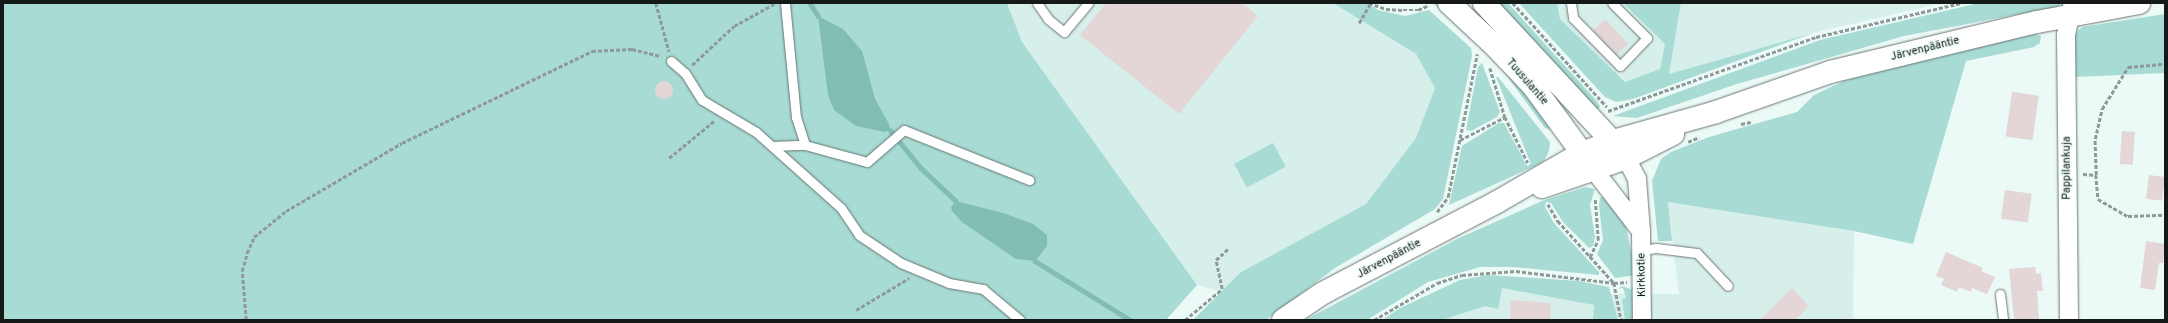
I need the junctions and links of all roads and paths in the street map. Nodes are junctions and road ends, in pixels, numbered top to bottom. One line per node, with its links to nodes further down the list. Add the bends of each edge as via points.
1 (656, 3): 17 (path)
2 (776, 3): 20 (path, via 734,26 698,56)
3 (785, 3): 30 (lane, via 796,117)
4 (1036, 3): 5 (lane, via 1048,19 1064,32)
5 (1088, 3)
6 (1370, 3): 13 (path, via 1403,10); 15 (path)
7 (1484, 3): 23 (main road, Tuusulantie)
8 (1513, 3): 23 (path)
9 (1571, 3): 10 (lane, via 1573,18 1620,66 1647,38)
10 (1612, 3)
11 (1961, 3): 23 (path, via 1816,37)
12 (2139, 3): 14 (main road, Järvenpääntie)
13 (1444, 6): 35 (main road, Tuusulantie, via 1533,86)
14 (2071, 10): 21 (main road, Järvenpääntie, via 2037,22 1830,72); 37 (street, Pappilankuja, via 2066,35)
15 (1359, 23)
16 (1481, 54): 28 (path, via 1478,49)
17 (670, 61): 20 (lane); 51 (path, via 659,55 632,49 592,52 402,143 286,211 254,237 247,253 242,271)
18 (1488, 63): 24 (path, Tuusulantie)
19 (2165, 64): 38 (path, via 2128,67 2102,109 2095,139)
20 (685, 73): 22 (lane, via 702,100)
21 (1716, 112): 29 (main road, Järvenpääntie); 34 (main road, Järvenpääntie)
22 (722, 114): 32 (lane, via 756,132); 33 (path)
23 (1600, 115): 29 (main road, Tuusulantie)
24 (1505, 117): 28 (path); 36 (path, Tuusulantie)
25 (1751, 122): 26 (path)
26 (1736, 125)
27 (1701, 136): 31 (path)
28 (1460, 140): 41 (path, via 1448,197 1445,204)
29 (1613, 141): 34 (main road, Tuusulantie); 35 (main road, Järvenpääntie)
30 (805, 145): 32 (lane); 39 (lane, via 867,162 904,130)
31 (1681, 145)
32 (772, 146): 46 (lane, via 841,208 859,235 901,263)
33 (669, 158)
34 (1626, 158): 35 (main road, Järvenpääntie); 43 (street, Kirkkotie, via 1637,179)
35 (1588, 161): 43 (street); 54 (main road, Järvenpääntie, via 1497,202 1323,293)
36 (1529, 165)
37 (2067, 174): 38 (path); 59 (street, Pappilankuja)
38 (2096, 174): 42 (path, via 2098,199 2128,216)
39 (1029, 180)
40 (1546, 202): 47 (path, via 1558,221)
41 (1433, 215)
42 (2165, 215)
43 (1641, 231): 45 (street, Kirkkotie)
44 (1228, 250): 53 (path, via 1216,260 1222,289)
45 (1642, 250): 48 (lane, via 1656,248 1697,253); 57 (street, Kirkkotie)
46 (920, 271): 50 (path); 52 (lane, via 949,283 983,289)
47 (1614, 283): 55 (path, via 1516,271 1462,275 1437,283); 56 (path)
48 (1728, 286)
49 (2000, 294): 58 (lane)
50 (856, 310)
51 (246, 320)
52 (1020, 320)
53 (1185, 320)
54 (1283, 320)
55 (1374, 320)
56 (1622, 320)
57 (1642, 320)
58 (2003, 320)
59 (2069, 320)

